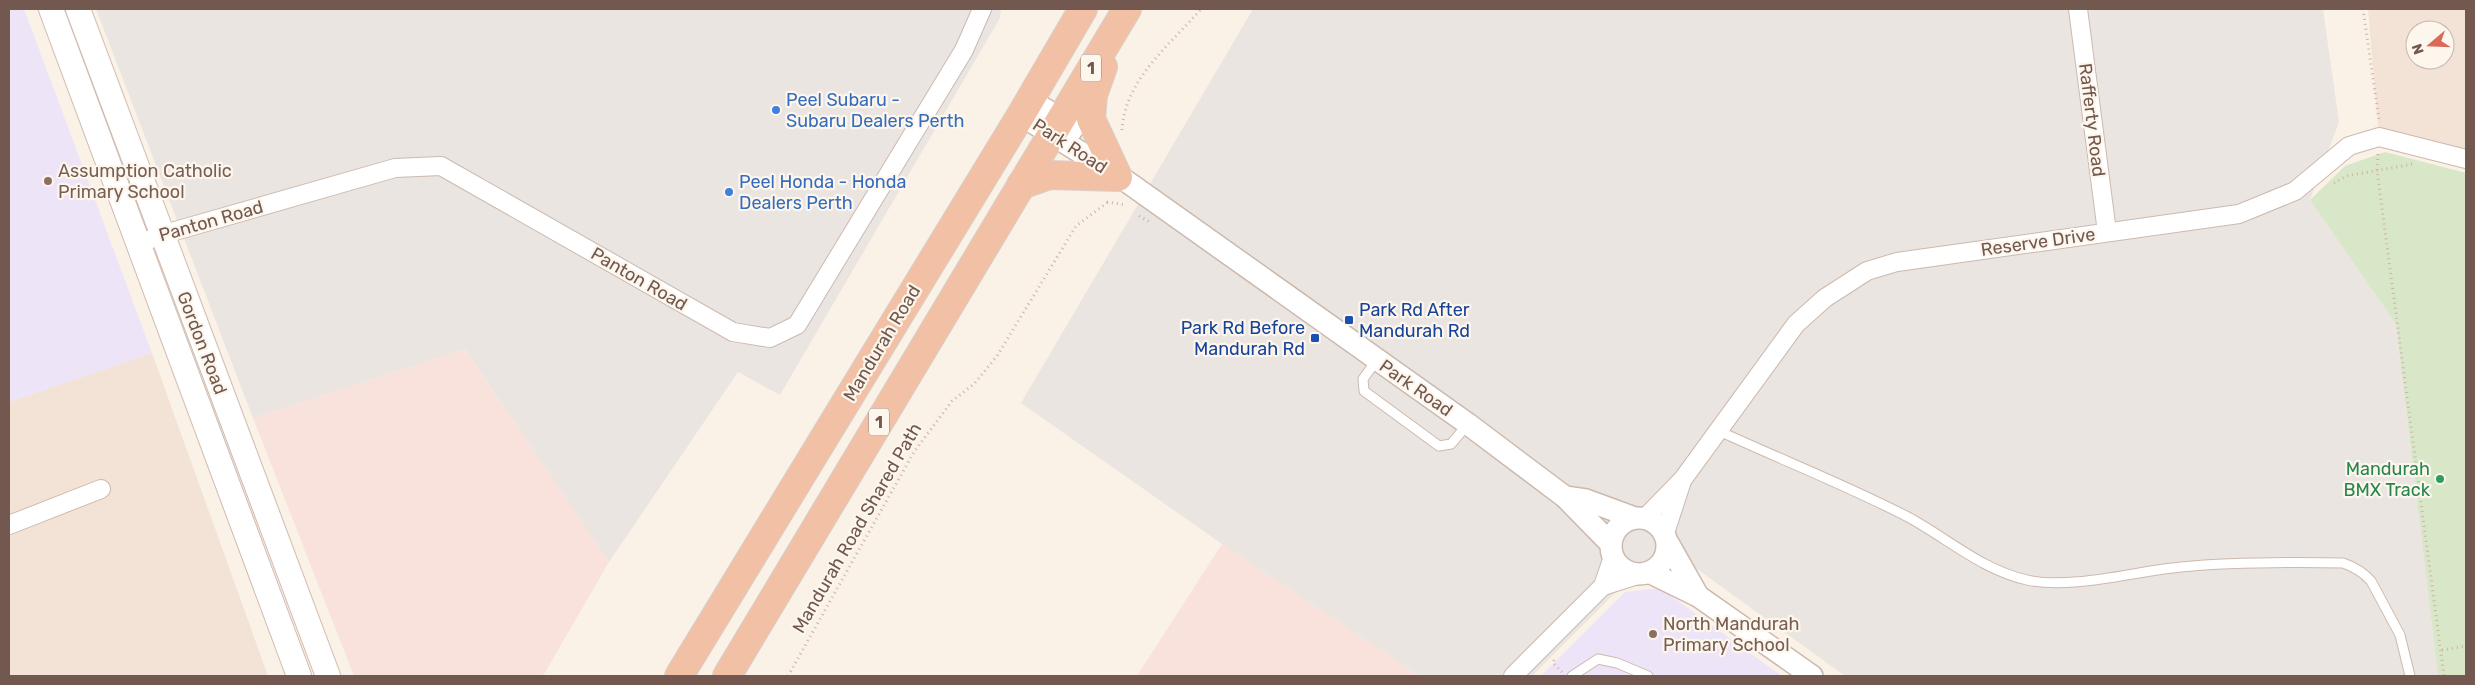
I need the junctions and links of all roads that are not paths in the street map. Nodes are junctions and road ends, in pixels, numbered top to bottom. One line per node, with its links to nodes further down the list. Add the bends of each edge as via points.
1 (50, 9): 14 (main road, Gordon Road)
2 (78, 9): 13 (main road, Gordon Road)
3 (982, 9): 13 (street, Panton Road, via 964,50 797,325 770,338 733,332 441,166 395,168)
4 (1083, 9): 7 (highway, Mandurah Road / 1)
5 (2078, 9): 12 (street, Rafferty Road)
6 (1125, 13): 8 (highway, 1); 10 (highway, via 1093,95 1091,119)
7 (1026, 108): 8 (street, Park Road); 32 (highway, Mandurah Road / 1)
8 (1056, 126): 10 (street, Park Road); 11 (highway, 1)
9 (2466, 159): 12 (street, Reserve Drive, via 2379,137 2349,146 2295,191 2239,214)
10 (1122, 179): 11 (highway, via 1049,175); 15 (street, Park Road)
11 (1021, 186): 33 (highway, 1)
12 (2107, 232): 17 (street, Reserve Drive, via 1897,262 1867,271 1825,298 1796,324)
13 (161, 235): 14 (street, Panton Road); 25 (main road, Gordon Road)
14 (136, 244): 27 (main road, Gordon Road)
15 (1376, 360): 16 (street, Park Road); 16 (lane, via 1363,379 1364,392 1439,446 1451,444)
16 (1468, 424): 20 (street, Park Road)
17 (1719, 431): 18 (street, Reserve Drive); 38 (lane, via 1877,501 1923,525 1986,565 2027,580 2046,583 2180,567 2264,562 2351,565 2371,581 2400,635)
18 (1683, 479): 21 (street, Reserve Drive); 23 (street, Reserve Drive)
19 (100, 490): 22 (street)
20 (1565, 497): 21 (street, Park Road, via 1586,500); 24 (street, Park Road)
21 (1640, 518): 23 (street, via 1653,521); 24 (street, via 1619,526)
22 (9, 525)
23 (1666, 538): 26 (street, via 1664,561); 29 (street)
24 (1612, 550): 26 (street, via 1623,570); 28 (street)
25 (286, 567): 27 (main road); 31 (main road, Gordon Road)
26 (1644, 574): 28 (street); 29 (street)
27 (261, 576): 30 (main road, Gordon Road)
28 (1603, 586): 34 (street)
29 (1698, 596): 37 (street)
30 (299, 676)
31 (328, 676)
32 (679, 676)
33 (727, 676)
34 (1513, 676)
35 (1569, 676): 36 (lane, via 1598,659)
36 (1648, 676)
37 (1812, 676)
38 (2410, 676)

